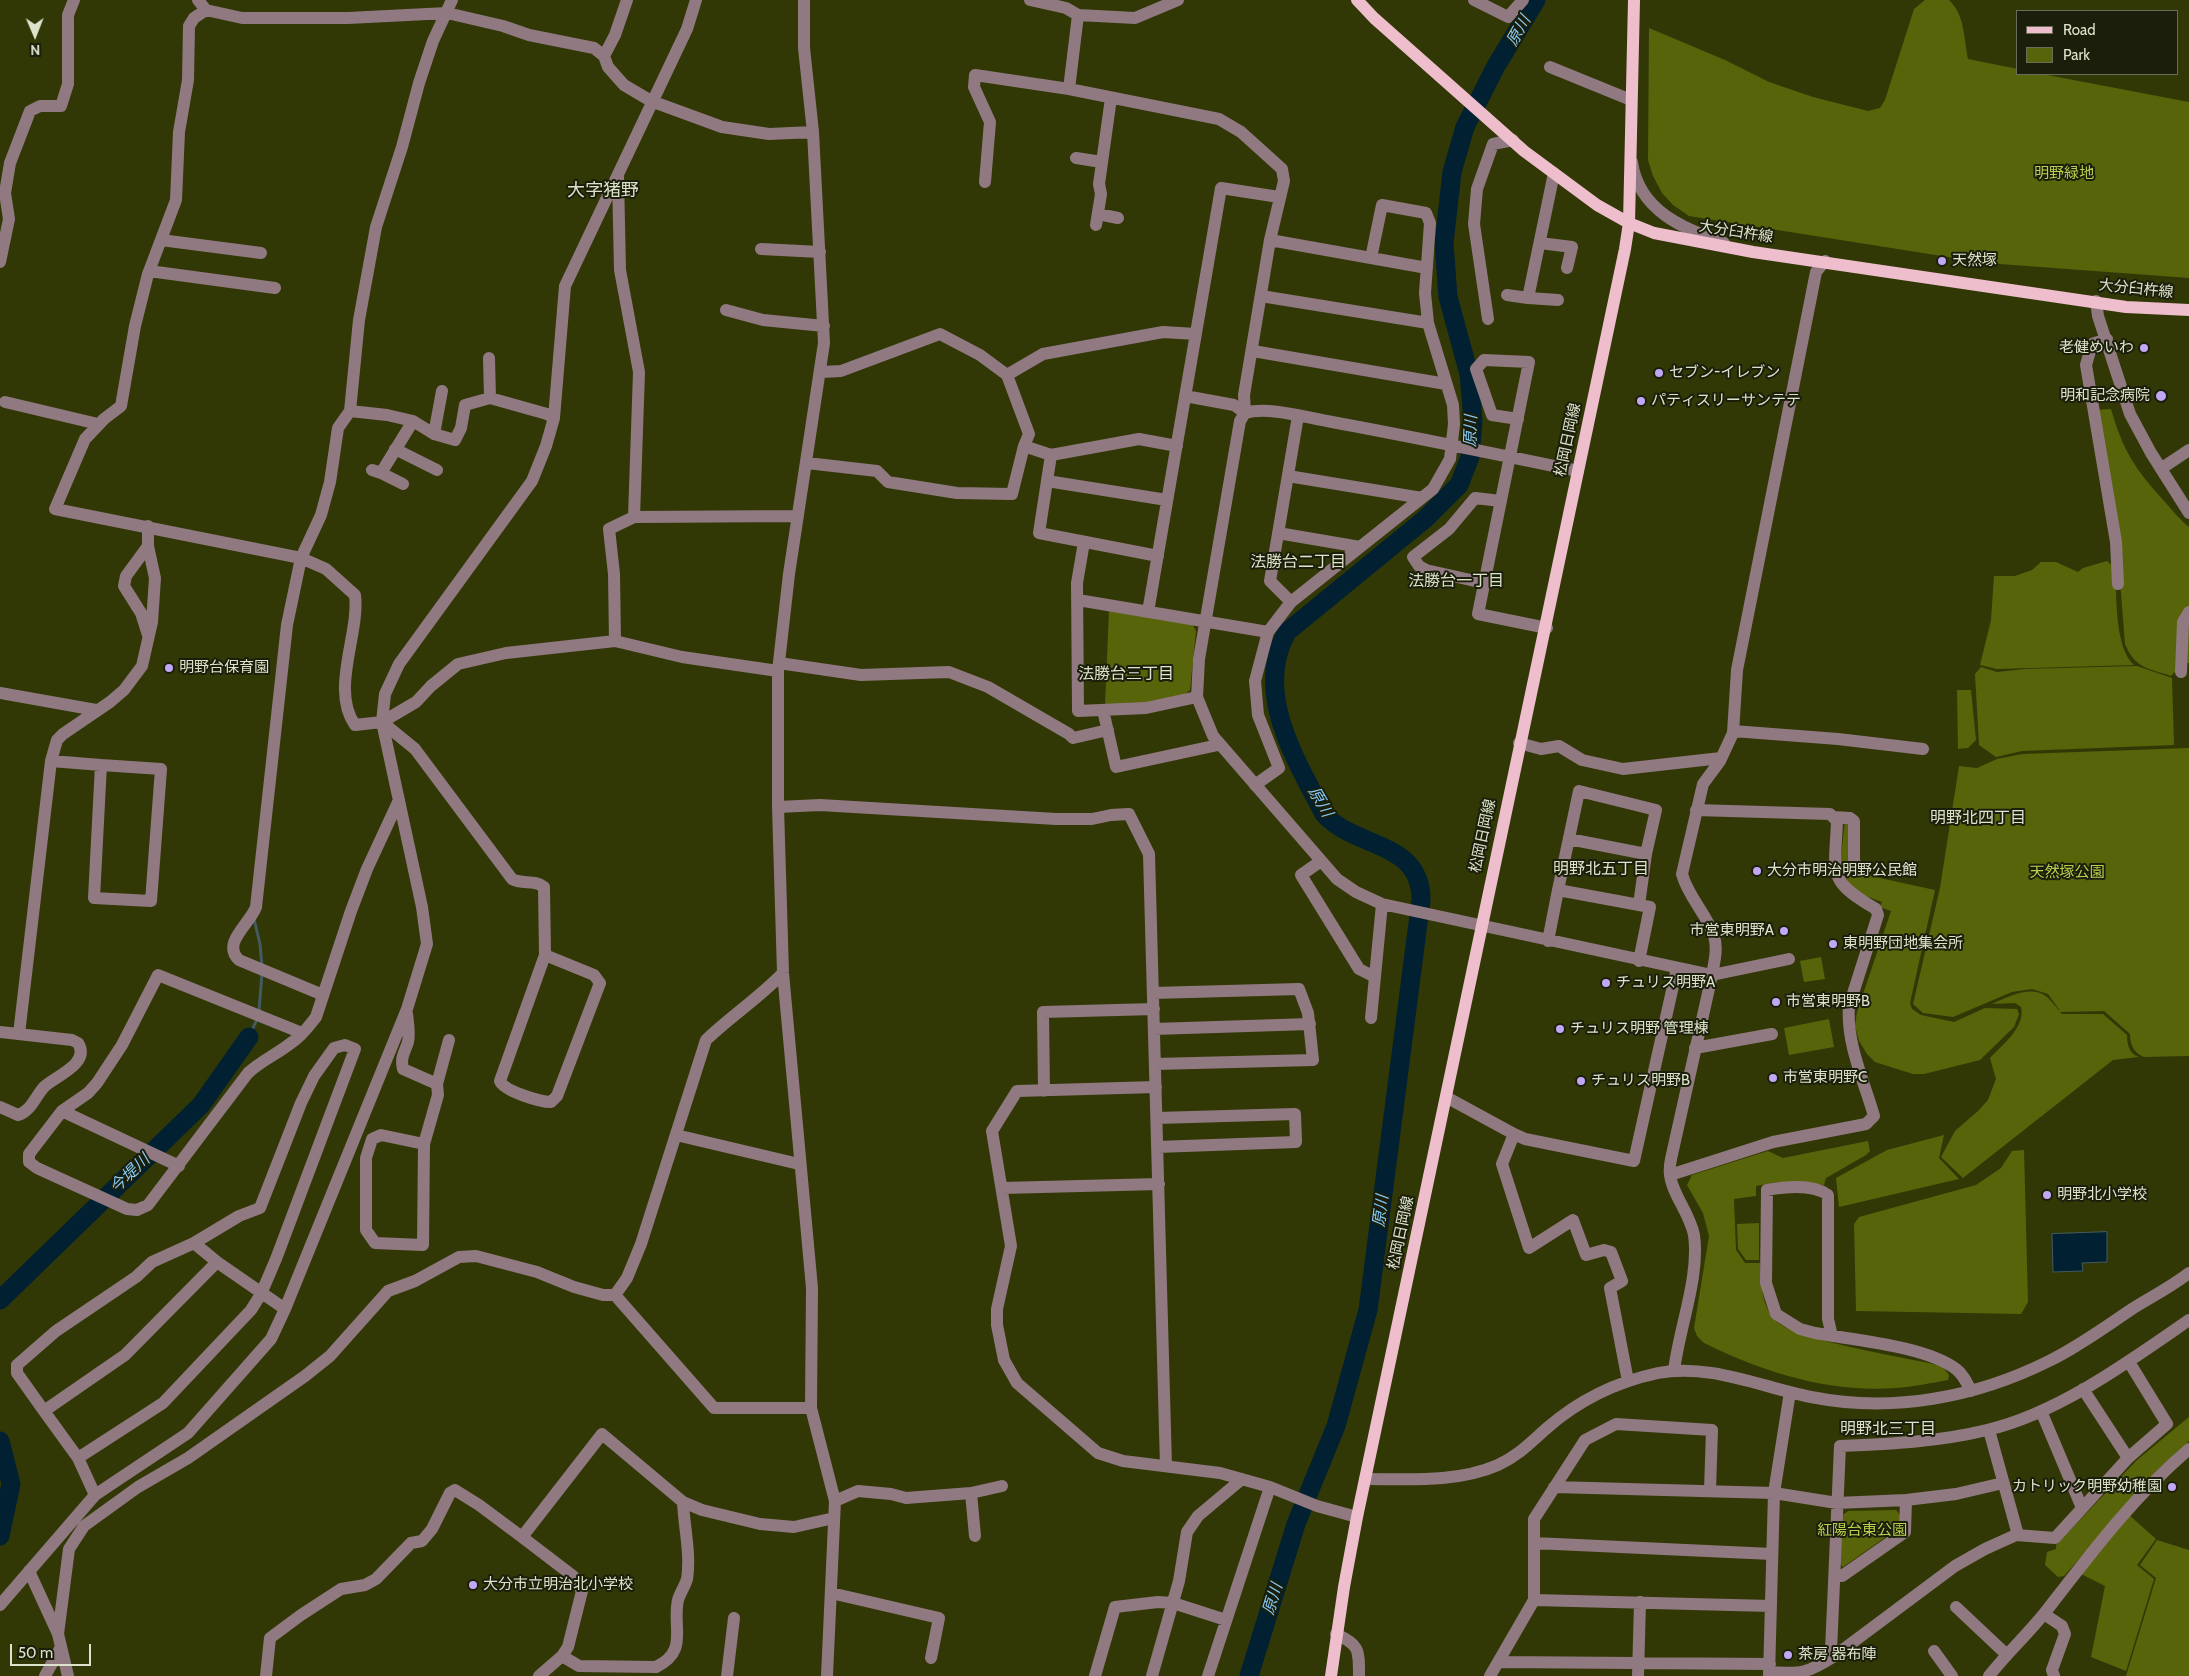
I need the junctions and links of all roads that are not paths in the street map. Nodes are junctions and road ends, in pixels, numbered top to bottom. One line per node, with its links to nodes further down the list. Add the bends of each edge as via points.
1 (74, 0): 41 (street, via 68,15 68,84 61,106 40,106 30,111 10,162 5,193 9,219)
2 (452, 0): 13 (street)
3 (627, 0): 15 (street)
4 (696, 0): 20 (street, via 687,29)
5 (804, 0): 21 (street, via 804,48)
6 (1030, 0): 14 (street, via 1066,8)
7 (1178, 0): 14 (street, via 1135,18)
8 (1357, 0): 22 (main road, 大分臼杵線)
9 (1474, 0): 10 (street, via 1508,17)
10 (1523, 0)
11 (1634, 0): 19 (main road, 松岡日岡線)
12 (202, 5): 13 (street, via 242,18); 32 (street, via 189,26 188,80 179,132 176,200)
13 (447, 13): 15 (street, via 528,35 594,48); 67 (street, via 421,75 376,227 360,320)
14 (1078, 15): 17 (street)
15 (604, 56): 20 (street, via 608,67 624,84)
16 (1550, 67): 19 (street)
17 (1069, 90): 18 (street); 28 (street, via 975,75 974,87 990,122)
18 (1111, 98): 25 (street); 29 (street, via 1219,119 1241,132 1282,169 1284,181)
19 (1631, 100): 23 (main road, 松岡日岡線)
20 (651, 101): 21 (street, via 722,127 769,134); 26 (street)
21 (813, 132): 36 (street)
22 (1513, 140): 27 (main road, 大分臼杵線); 53 (street, via 1493,144 1477,189 1474,224)
23 (1630, 148): 31 (main road, 松岡日岡線); 37 (street, via 1633,170 1640,186 1660,213 1684,228)
24 (1076, 158): 25 (street)
25 (1102, 162): 30 (street, via 1097,219)
26 (618, 173): 70 (street, via 565,286); 94 (street, via 620,270 639,372)
27 (1554, 173): 31 (main road, 大分臼杵線); 34 (street)
28 (986, 182)
29 (1279, 197): 33 (street); 56 (street, via 1220,188)
30 (1118, 218)
31 (1628, 223): 37 (main road, 大分臼杵線, via 1654,233); 85 (main road, 松岡日岡線)
32 (160, 240): 38 (street); 44 (street)
33 (1270, 240): 39 (street); 47 (street)
34 (1540, 243): 43 (street, via 1572,247); 48 (street)
35 (761, 249): 36 (street)
36 (820, 252): 55 (street)
37 (1753, 252): 40 (main road, 大分臼杵線)
38 (260, 253)
39 (1371, 258): 42 (street); 42 (street, via 1382,205 1426,213 1430,223)
40 (1825, 261): 50 (main road, 大分臼杵線); 121 (street, via 1816,272 1741,652)
41 (0, 262)
42 (1427, 268): 54 (street)
43 (1567, 268)
44 (150, 271): 45 (street); 73 (street, via 135,326 121,406)
45 (275, 288)
46 (1506, 295): 48 (street)
47 (1261, 296): 54 (street); 58 (street)
48 (1528, 298): 49 (street)
49 (1558, 300)
50 (2096, 301): 52 (main road, 大分臼杵線, via 2126,307); 57 (street)
51 (726, 310): 55 (street, via 763,320)
52 (2189, 310)
53 (1488, 319)
54 (1428, 323): 62 (street)
55 (824, 326): 60 (street)
56 (1196, 334): 61 (street, via 1163,332 1044,354); 64 (street)
57 (2106, 339): 83 (street, via 2130,414); 103 (street, via 2092,344 2086,365 2116,542)
58 (1253, 351): 62 (street); 68 (street, via 1244,395)
59 (489, 358): 65 (street)
60 (822, 372): 61 (street, via 841,371 940,334 980,355); 82 (street)
61 (1008, 376): 76 (street, via 1029,434)
62 (1446, 384): 75 (street, via 1454,412)
63 (442, 390): 74 (street)
64 (1185, 396): 68 (street, via 1234,405); 77 (street)
65 (490, 398): 70 (street); 74 (street, via 465,405 455,440)
66 (6, 402): 73 (street)
67 (350, 411): 72 (street); 101 (street, via 338,428 330,482 321,515)
68 (1245, 413): 69 (street, via 1257,410); 108 (street, via 1240,421)
69 (1298, 416): 75 (street); 86 (street)
70 (554, 418): 119 (street, via 532,480 399,664 385,694)
71 (1518, 419): 71 (street, via 1529,362 1484,360 1476,369 1492,415); 81 (street)
72 (413, 421): 74 (street); 78 (street)
73 (98, 424): 95 (street, via 85,439 55,509)
74 (434, 434)
75 (1457, 444): 81 (street); 89 (street, via 1433,489)
76 (1024, 446): 80 (street); 82 (street, via 1012,494 957,493 888,482 877,472)
77 (1177, 446): 80 (street, via 1139,439); 90 (street)
78 (395, 449): 84 (street); 88 (street, via 377,472)
79 (2189, 450): 83 (street)
80 (1051, 455): 87 (street)
81 (1510, 457): 85 (street); 91 (street)
82 (807, 463): 93 (street)
83 (2162, 468): 92 (street)
84 (437, 470)
85 (1578, 470): 109 (main road, 松岡日岡線)
86 (1288, 476): 89 (street); 96 (street)
87 (1047, 481): 90 (street); 97 (street, via 1039,533)
88 (403, 484)
89 (1422, 498): 99 (street)
90 (1168, 500): 100 (street)
91 (1501, 501): 102 (street); 102 (street, via 1475,498 1449,529 1413,557 1426,570)
92 (2189, 513)
93 (798, 516): 94 (street); 113 (street)
94 (634, 517): 112 (street, via 610,529)
95 (148, 526): 98 (street); 101 (street)
96 (1278, 533): 99 (street); 105 (street, via 1270,581)
97 (1084, 542): 100 (street); 104 (street, via 1077,583)
98 (148, 546): 111 (street, via 155,578); 111 (street, via 126,576 124,586 142,613)
99 (1360, 547): 105 (street)
100 (1158, 556): 106 (street)
101 (301, 558): 119 (street, via 326,569 355,594 346,671 349,717 355,725); 150 (street, via 288,625 259,895 253,917 232,949 239,960)
102 (1484, 583): 109 (street, via 1478,614)
103 (2118, 584)
104 (1078, 600): 106 (street); 118 (street, via 1078,711)
105 (1291, 602): 110 (street)
106 (1148, 612): 108 (street)
107 (2189, 612): 114 (street, via 2183,622)
108 (1205, 622): 110 (street); 116 (street)
109 (1547, 628): 122 (main road, 松岡日岡線)
110 (1268, 632): 128 (street, via 1254,681 1258,715 1279,768)
111 (149, 638): 117 (street, via 142,666 124,690)
112 (615, 641): 113 (street, via 682,657); 119 (street, via 506,653 458,664 416,702)
113 (779, 667): 120 (street, via 861,675 949,672 988,687 1073,738); 130 (street)
114 (2181, 672)
115 (0, 693): 117 (street)
116 (1197, 697): 118 (street, via 1146,708); 123 (street)
117 (96, 710): 126 (street, via 57,740)
118 (1104, 710): 120 (street)
119 (382, 722): 129 (street); 142 (street, via 415,749 512,879 540,883 544,887)
120 (1108, 730): 123 (street, via 1116,768)
121 (1733, 731): 124 (street); 125 (street)
122 (1519, 744): 125 (street, via 1541,749 1559,746 1582,760 1623,769); 140 (main road, 松岡日岡線)
123 (1218, 745): 128 (street)
124 (1923, 748)
125 (1721, 758): 131 (street, via 1703,784)
126 (51, 761): 127 (street); 158 (street)
127 (101, 765): 127 (street, via 161,769 151,901 94,898)
128 (1255, 786): 135 (street)
129 (399, 800): 150 (street, via 351,910); 151 (street, via 427,944)
130 (778, 807): 146 (street); 149 (street, via 820,805 1056,819 1129,814 1149,854)
131 (1696, 810): 132 (street, via 1830,814); 147 (street, via 1682,874 1714,936 1716,950)
132 (1833, 817): 136 (street, via 1854,821 1854,862); 176 (street, via 1837,820 1837,877 1849,893 1876,909 1878,915 1849,1006 1848,1019 1874,1116 1866,1124 1772,1142)
133 (1569, 839): 134 (street); 134 (street, via 1579,791 1656,810); 137 (street)
134 (1646, 854): 139 (street)
135 (1321, 861): 138 (street, via 1337,879); 148 (street, via 1301,875 1359,969)
136 (1858, 867)
137 (1558, 890): 139 (street); 141 (street)
138 (1382, 904): 140 (street); 148 (street)
139 (1639, 905): 144 (street, via 1650,907)
140 (1482, 926): 141 (street); 166 (main road, 松岡日岡線)
141 (1548, 941): 144 (street)
142 (545, 954): 142 (street, via 594,975 600,983 557,1096 551,1102 529,1097 505,1087 500,1081)
143 (1789, 959): 147 (street)
144 (1640, 961): 145 (street)
145 (1677, 968): 147 (street); 171 (street, via 1634,1161)
146 (783, 974): 170 (street, via 706,1040); 174 (street)
147 (1712, 975): 161 (street)
148 (1375, 977): 153 (street)
149 (1153, 993): 152 (street); 154 (street, via 1300,989)
150 (323, 995): 157 (street, via 316,1017)
151 (407, 1009): 163 (street, via 409,1033 402,1053 403,1069); 184 (street)
152 (1154, 1009): 155 (street); 165 (street, via 1043,1012)
153 (1371, 1018)
154 (1310, 1024): 155 (street); 162 (street, via 1314,1060)
155 (1154, 1028): 162 (street)
156 (0, 1032): 158 (street)
157 (302, 1033): 168 (street, via 158,975 122,1046 97,1083); 175 (street, via 293,1043 248,1073)
158 (19, 1034): 167 (street, via 72,1040 80,1046 80,1058 44,1087 23,1114 11,1114)
159 (1772, 1034): 161 (street)
160 (449, 1040): 163 (street)
161 (1695, 1048): 176 (street, via 1674,1140)
162 (1155, 1064): 164 (street)
163 (437, 1084): 172 (street, via 438,1095)
164 (1156, 1087): 165 (street); 169 (street)
165 (1044, 1090): 178 (street, via 1017,1091 992,1131)
166 (1446, 1097): 171 (street); 202 (main road, 松岡日岡線)
167 (0, 1107)
168 (62, 1111): 175 (street); 175 (street, via 28,1154 29,1162 37,1168 127,1209 137,1210 156,1197)
169 (1157, 1118): 173 (street); 173 (street, via 1295,1114 1296,1142)
170 (676, 1134): 174 (street); 183 (street, via 641,1244 627,1278)
171 (1514, 1134): 189 (street, via 1502,1164 1530,1248 1573,1220 1586,1256 1605,1250 1613,1254 1622,1281 1610,1288)
172 (424, 1144): 172 (street, via 423,1245 375,1243 366,1230 366,1158 372,1139 381,1135)
173 (1157, 1147): 177 (street)
174 (799, 1164): 193 (street, via 812,1288)
175 (179, 1166)
176 (1670, 1175): 188 (street, via 1689,1220 1694,1249 1693,1274)
177 (1158, 1184): 178 (street); 200 (street)
178 (1002, 1188): 200 (street, via 1011,1246 997,1317 1008,1370 1039,1404 1098,1452 1123,1461)
179 (194, 1243): 180 (street); 182 (street, via 239,1216 260,1208 314,1076 334,1048 356,1049); 194 (street, via 152,1262 136,1277 56,1331 17,1365 18,1373)
180 (217, 1262): 182 (street); 194 (street, via 125,1355)
181 (2189, 1274): 191 (street, via 2052,1360)
182 (261, 1294): 184 (street); 198 (street, via 251,1310 163,1403)
183 (615, 1295): 193 (street, via 714,1408); 236 (street, via 574,1288 537,1272 476,1256 459,1257 415,1281 388,1291 330,1356 305,1376 84,1526 69,1549)
184 (285, 1309): 210 (street, via 271,1339 188,1433)
185 (2189, 1320): 187 (street)
186 (1832, 1336): 186 (street, via 1828,1319 1828,1195 1821,1190 1767,1190 1766,1283 1776,1314 1800,1329); 191 (street, via 1917,1352 1946,1362 1958,1370)
187 (2129, 1362): 190 (street); 199 (street, via 2167,1424)
188 (1674, 1371): 189 (street); 192 (street, via 1707,1373 1767,1384)
189 (1628, 1381): 202 (street, via 1589,1397 1522,1451 1496,1466 1451,1478)
190 (2083, 1389): 195 (street); 199 (street)
191 (1971, 1391): 192 (street, via 1918,1402 1891,1403 1834,1400)
192 (1790, 1392): 209 (street)
193 (811, 1408): 212 (street)
194 (44, 1411): 198 (street)
195 (2041, 1411): 196 (street); 215 (street)
196 (1989, 1430): 203 (street); 214 (street, via 1928,1442 1840,1446)
197 (2189, 1449): 232 (street, via 2130,1506 2074,1572)
198 (78, 1458): 210 (street)
199 (2128, 1458): 215 (street)
200 (1166, 1466): 201 (street)
201 (1242, 1479): 205 (street); 228 (street, via 1198,1516 1187,1532)
202 (1365, 1479): 216 (main road, 松岡日岡線)
203 (2003, 1483): 211 (street, via 1956,1494); 218 (street)
204 (1002, 1486): 208 (street)
205 (1270, 1487): 216 (street, via 1317,1506); 234 (street)
206 (1554, 1487): 207 (street); 207 (street, via 1585,1440 1616,1424 1712,1430); 221 (street, via 1534,1519)
207 (1710, 1490): 209 (street)
208 (971, 1493): 212 (street, via 906,1498 858,1490); 219 (street)
209 (1774, 1493): 214 (street); 222 (street)
210 (95, 1495): 223 (street)
211 (1906, 1500): 214 (street); 224 (street, via 1905,1532 1842,1576)
212 (834, 1501): 217 (street)
213 (683, 1502): 217 (street, via 760,1524 794,1526); 220 (street, via 602,1434); 239 (street, via 687,1580 678,1600 675,1652 667,1662 656,1667 579,1666)
214 (1837, 1503): 224 (street)
215 (2082, 1508): 218 (street, via 2055,1538)
216 (1357, 1517): 235 (main road, 松岡日岡線)
217 (834, 1518): 225 (street)
218 (2018, 1535): 240 (street, via 1955,1566)
219 (975, 1536)
220 (522, 1537): 239 (street, via 573,1576 581,1586 581,1601 568,1647); 247 (street, via 455,1490 450,1493 432,1529 422,1541 411,1543 376,1579 365,1585 341,1589 270,1638)
221 (1534, 1543): 222 (street); 226 (street)
222 (1772, 1554): 230 (street)
223 (29, 1571): 229 (street); 236 (street)
224 (1835, 1576): 240 (street)
225 (831, 1593): 241 (street, via 939,1618); 250 (street)
226 (1534, 1600): 227 (street); 242 (street)
227 (1640, 1602): 230 (street); 243 (street)
228 (1173, 1604): 234 (street); 251 (street, via 1158,1602 1115,1607); 252 (street)
229 (0, 1605)
230 (1771, 1606): 244 (street)
231 (1956, 1607): 238 (street)
232 (2044, 1614): 238 (street); 259 (street, via 2062,1626 2065,1634 2052,1670)
233 (734, 1618): 249 (street)
234 (1226, 1620): 253 (street)
235 (1336, 1634): 254 (main road, 松岡日岡線); 255 (street, via 1352,1641 1359,1650)
236 (59, 1640): 245 (street); 246 (street)
237 (1934, 1651): 257 (street)
238 (2007, 1655): 258 (street)
239 (562, 1656): 248 (street)
240 (1833, 1657): 244 (street, via 1801,1674)
241 (931, 1658)
242 (1499, 1662): 243 (street); 256 (street)
243 (1638, 1670): 244 (street)
244 (1769, 1671)
245 (45, 1676)
246 (68, 1676)
247 (266, 1676)
248 (539, 1676)
249 (727, 1676)
250 (827, 1676)
251 (1095, 1676)
252 (1152, 1676)
253 (1208, 1676)
254 (1331, 1676)
255 (1359, 1676)
256 (1490, 1676)
257 (1952, 1676)
258 (1989, 1676)
259 (2054, 1676)

